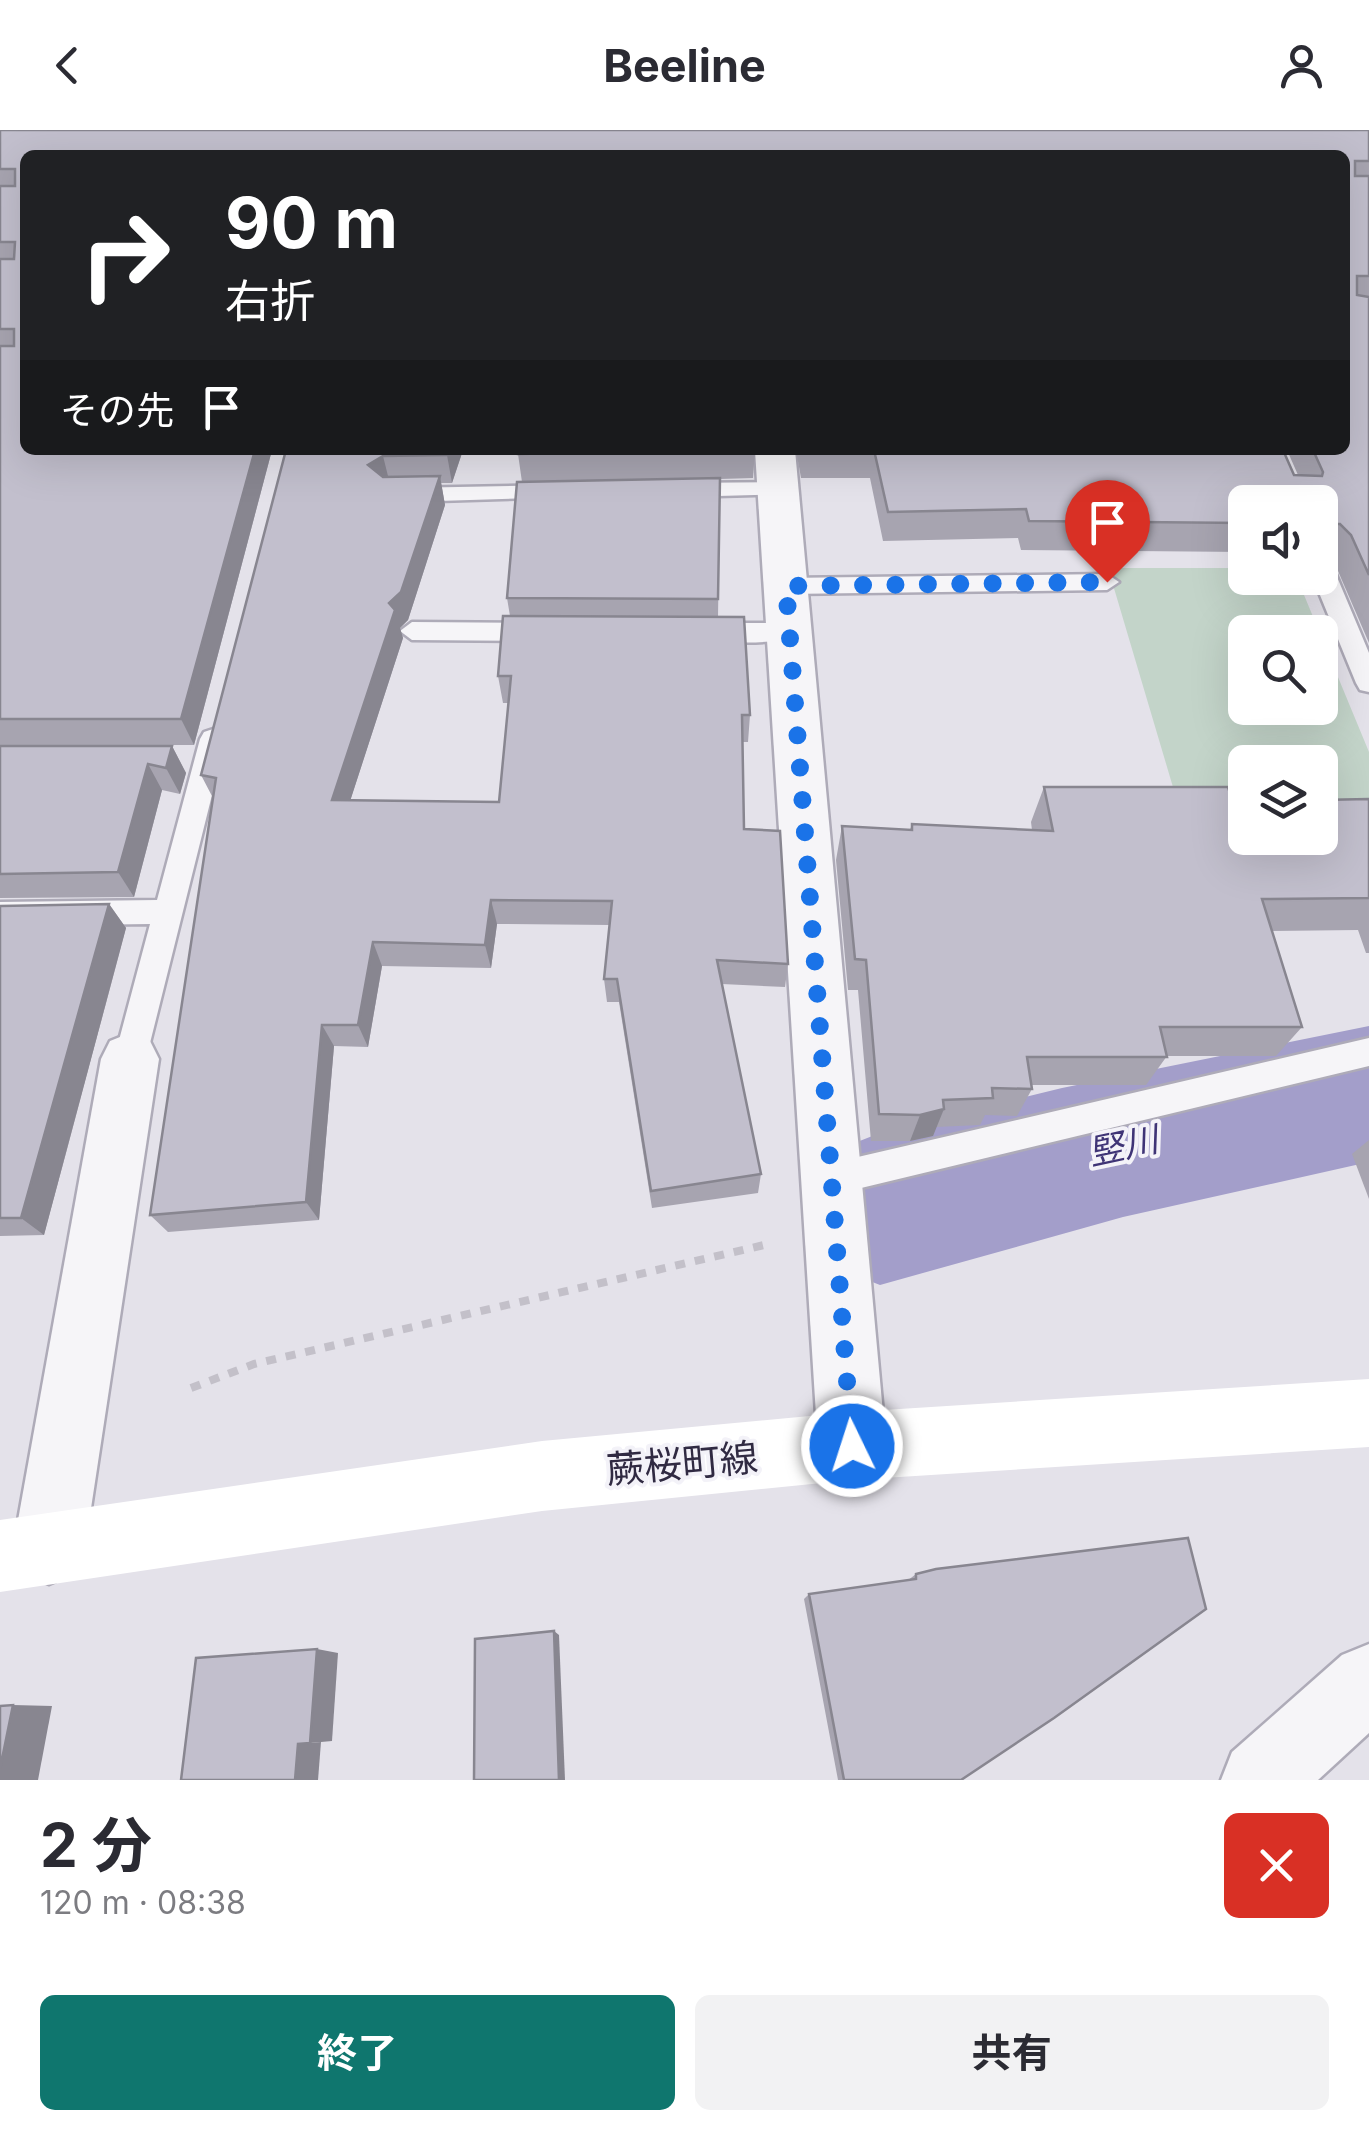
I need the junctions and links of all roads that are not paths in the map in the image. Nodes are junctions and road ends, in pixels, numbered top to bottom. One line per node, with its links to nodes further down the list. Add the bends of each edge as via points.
1 (776, 469): 2 (lane); 7 (street)
2 (661, 490)
3 (584, 492): 4 (lane)
4 (390, 495)
5 (1107, 582): 7 (lane)
6 (1332, 595): 11 (lane)
7 (788, 609): 10 (lane); 17 (street)
8 (412, 632): 9 (lane)
9 (571, 632)
10 (670, 632)
11 (1369, 683)
12 (218, 721): 13 (lane, via 198,759)
13 (168, 912): 14 (lane); 16 (lane)
14 (0, 914)
15 (1369, 1052): 17 (lane)
16 (130, 1059): 20 (street)
17 (832, 1180): 19 (street)
18 (1369, 1414): 19 (main road, 蕨桜町線)
19 (852, 1446): 20 (main road, 蕨桜町線, via 542,1476)
20 (25, 1552)
21 (1369, 1682): 22 (street)
22 (1260, 1780)

